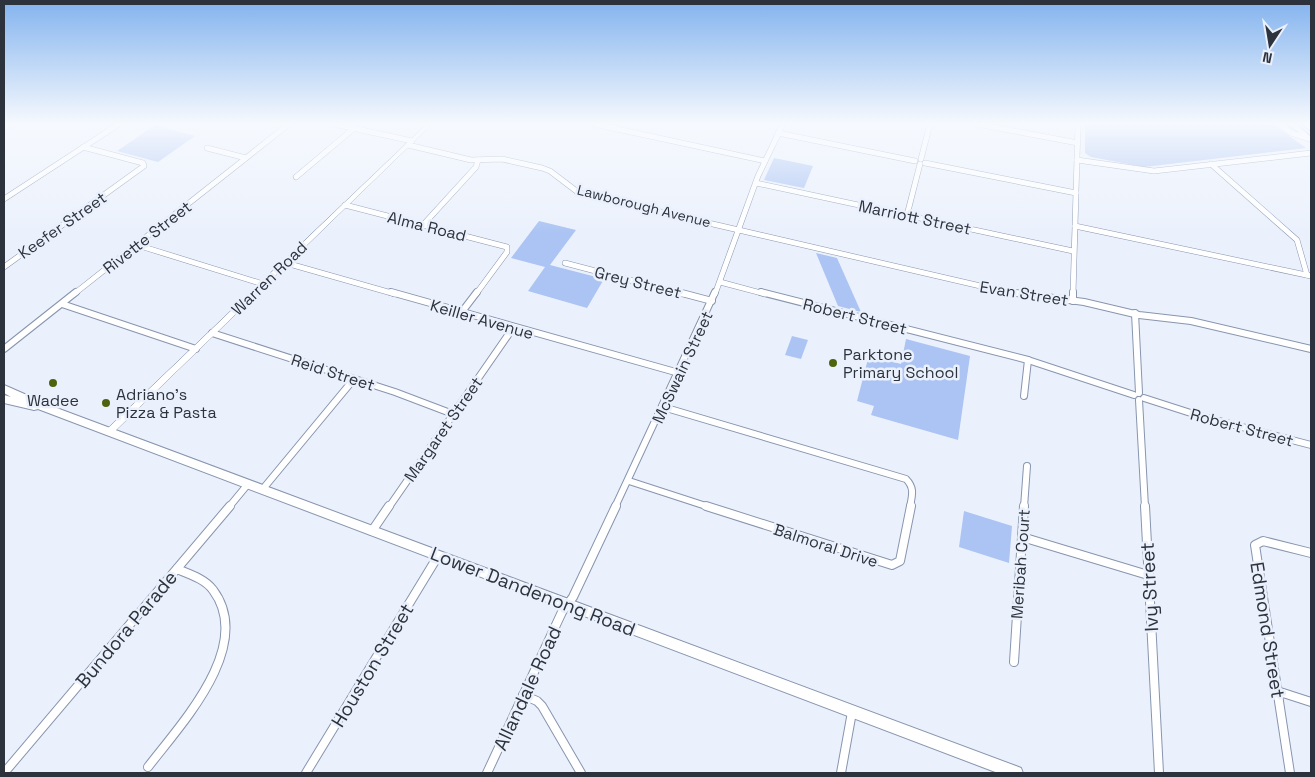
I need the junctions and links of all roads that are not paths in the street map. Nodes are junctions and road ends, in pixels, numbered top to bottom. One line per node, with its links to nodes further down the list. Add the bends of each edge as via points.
1 (64, 160): 19 (street)
2 (133, 160): 30 (street, Keefer Street, via 144,166)
3 (243, 160): 25 (street, Rivette Street)
4 (316, 160): 16 (street)
5 (392, 160): 20 (street, Warren Road)
6 (478, 160): 22 (street, via 476,167)
7 (508, 160): 24 (street, Lawborough Avenue, via 550,171 579,192)
8 (762, 160): 13 (street)
9 (911, 160): 14 (street)
10 (1077, 160): 18 (street)
11 (1090, 160): 15 (street, via 1148,171)
12 (1245, 160): 15 (street)
13 (765, 161): 17 (street, McSwain Street)
14 (920, 162): 18 (street); 21 (street)
15 (1211, 164): 31 (street, via 1297,240)
16 (296, 177)
17 (756, 183): 21 (street, Marriott Street); 24 (street, McSwain Street)
18 (1076, 193): 23 (street)
19 (4, 199)
20 (346, 205): 22 (street, Alma Road); 28 (street, Warren Road)
21 (907, 215): 27 (street, Marriott Street)
22 (423, 225): 26 (street, Alma Road)
23 (1074, 226): 27 (street); 31 (street)
24 (738, 230): 32 (street, McSwain Street); 35 (street, Evan Street, via 1000,291)
25 (137, 245): 33 (street); 36 (street, Rivette Street)
26 (508, 249): 37 (street)
27 (1073, 252): 35 (street)
28 (286, 262): 33 (street, Warren Road); 37 (street, Keiller Avenue)
29 (565, 264): 34 (street, Grey Street)
30 (4, 267)
31 (1309, 275)
32 (720, 282): 34 (street, McSwain Street); 44 (street, Robert Street)
33 (263, 284): 40 (street, Warren Road)
34 (712, 301): 45 (street, McSwain Street)
35 (1073, 301): 38 (street, Evan Street)
36 (62, 304): 41 (street, Rivette Street); 42 (street)
37 (461, 312): 39 (street, Keiller Avenue)
38 (1135, 314): 43 (street, Evan Street, via 1191,322); 49 (street, Ivy Street)
39 (513, 328): 45 (street, Keiller Avenue); 53 (street, Margaret Street)
40 (212, 332): 42 (street, Warren Road); 46 (street, Reid Street)
41 (4, 349)
42 (196, 349): 54 (street, Warren Road)
43 (1311, 349)
44 (1028, 360): 48 (street); 49 (street, Robert Street)
45 (679, 373): 51 (street, McSwain Street)
46 (354, 379): 53 (street, Reid Street); 59 (street)
47 (4, 389): 52 (highway, Lower Dandenong Road)
48 (1024, 396)
49 (1139, 396): 55 (street, Robert Street, via 1200,416); 65 (street, Ivy Street)
50 (4, 400): 52 (highway, Lower Dandenong Road)
51 (663, 407): 57 (street, McSwain Street); 57 (street, Balmoral Drive, via 906,479 913,493 900,561 882,563)
52 (50, 410): 54 (highway, Lower Dandenong Road)
53 (453, 414): 60 (street, Margaret Street)
54 (109, 432): 58 (highway, Lower Dandenong Road)
55 (1311, 445)
56 (1027, 466): 61 (street, Meribah Court)
57 (629, 481): 66 (street, McSwain Street)
58 (248, 484): 59 (highway, Lower Dandenong Road); 64 (street, Bundora Parade)
59 (262, 490): 60 (highway, Lower Dandenong Road)
60 (372, 531): 63 (highway, Lower Dandenong Road)
61 (1022, 537): 65 (street); 67 (street, Meribah Court)
62 (1311, 553): 68 (street, Edmond Street, via 1263,541 1255,545)
63 (438, 556): 66 (highway, Lower Dandenong Road); 74 (street, Houston Street)
64 (177, 569): 72 (street, via 212,589 224,613 226,634 220,661 209,683); 73 (street, Bundora Parade)
65 (1148, 575): 79 (street, Ivy Street)
66 (568, 604): 69 (street, Allandale Road); 71 (highway, Lower Dandenong Road)
67 (1014, 662)
68 (1278, 691): 70 (street); 80 (street, Edmond Street)
69 (523, 695): 75 (street, Allandale Road); 76 (street, via 542,706)
70 (1311, 702)
71 (852, 712): 77 (street); 78 (highway, Lower Dandenong Road)
72 (148, 767)
73 (4, 773)
74 (306, 773)
75 (487, 773)
76 (581, 773)
77 (840, 773)
78 (1016, 773)
79 (1159, 773)
80 (1290, 773)

